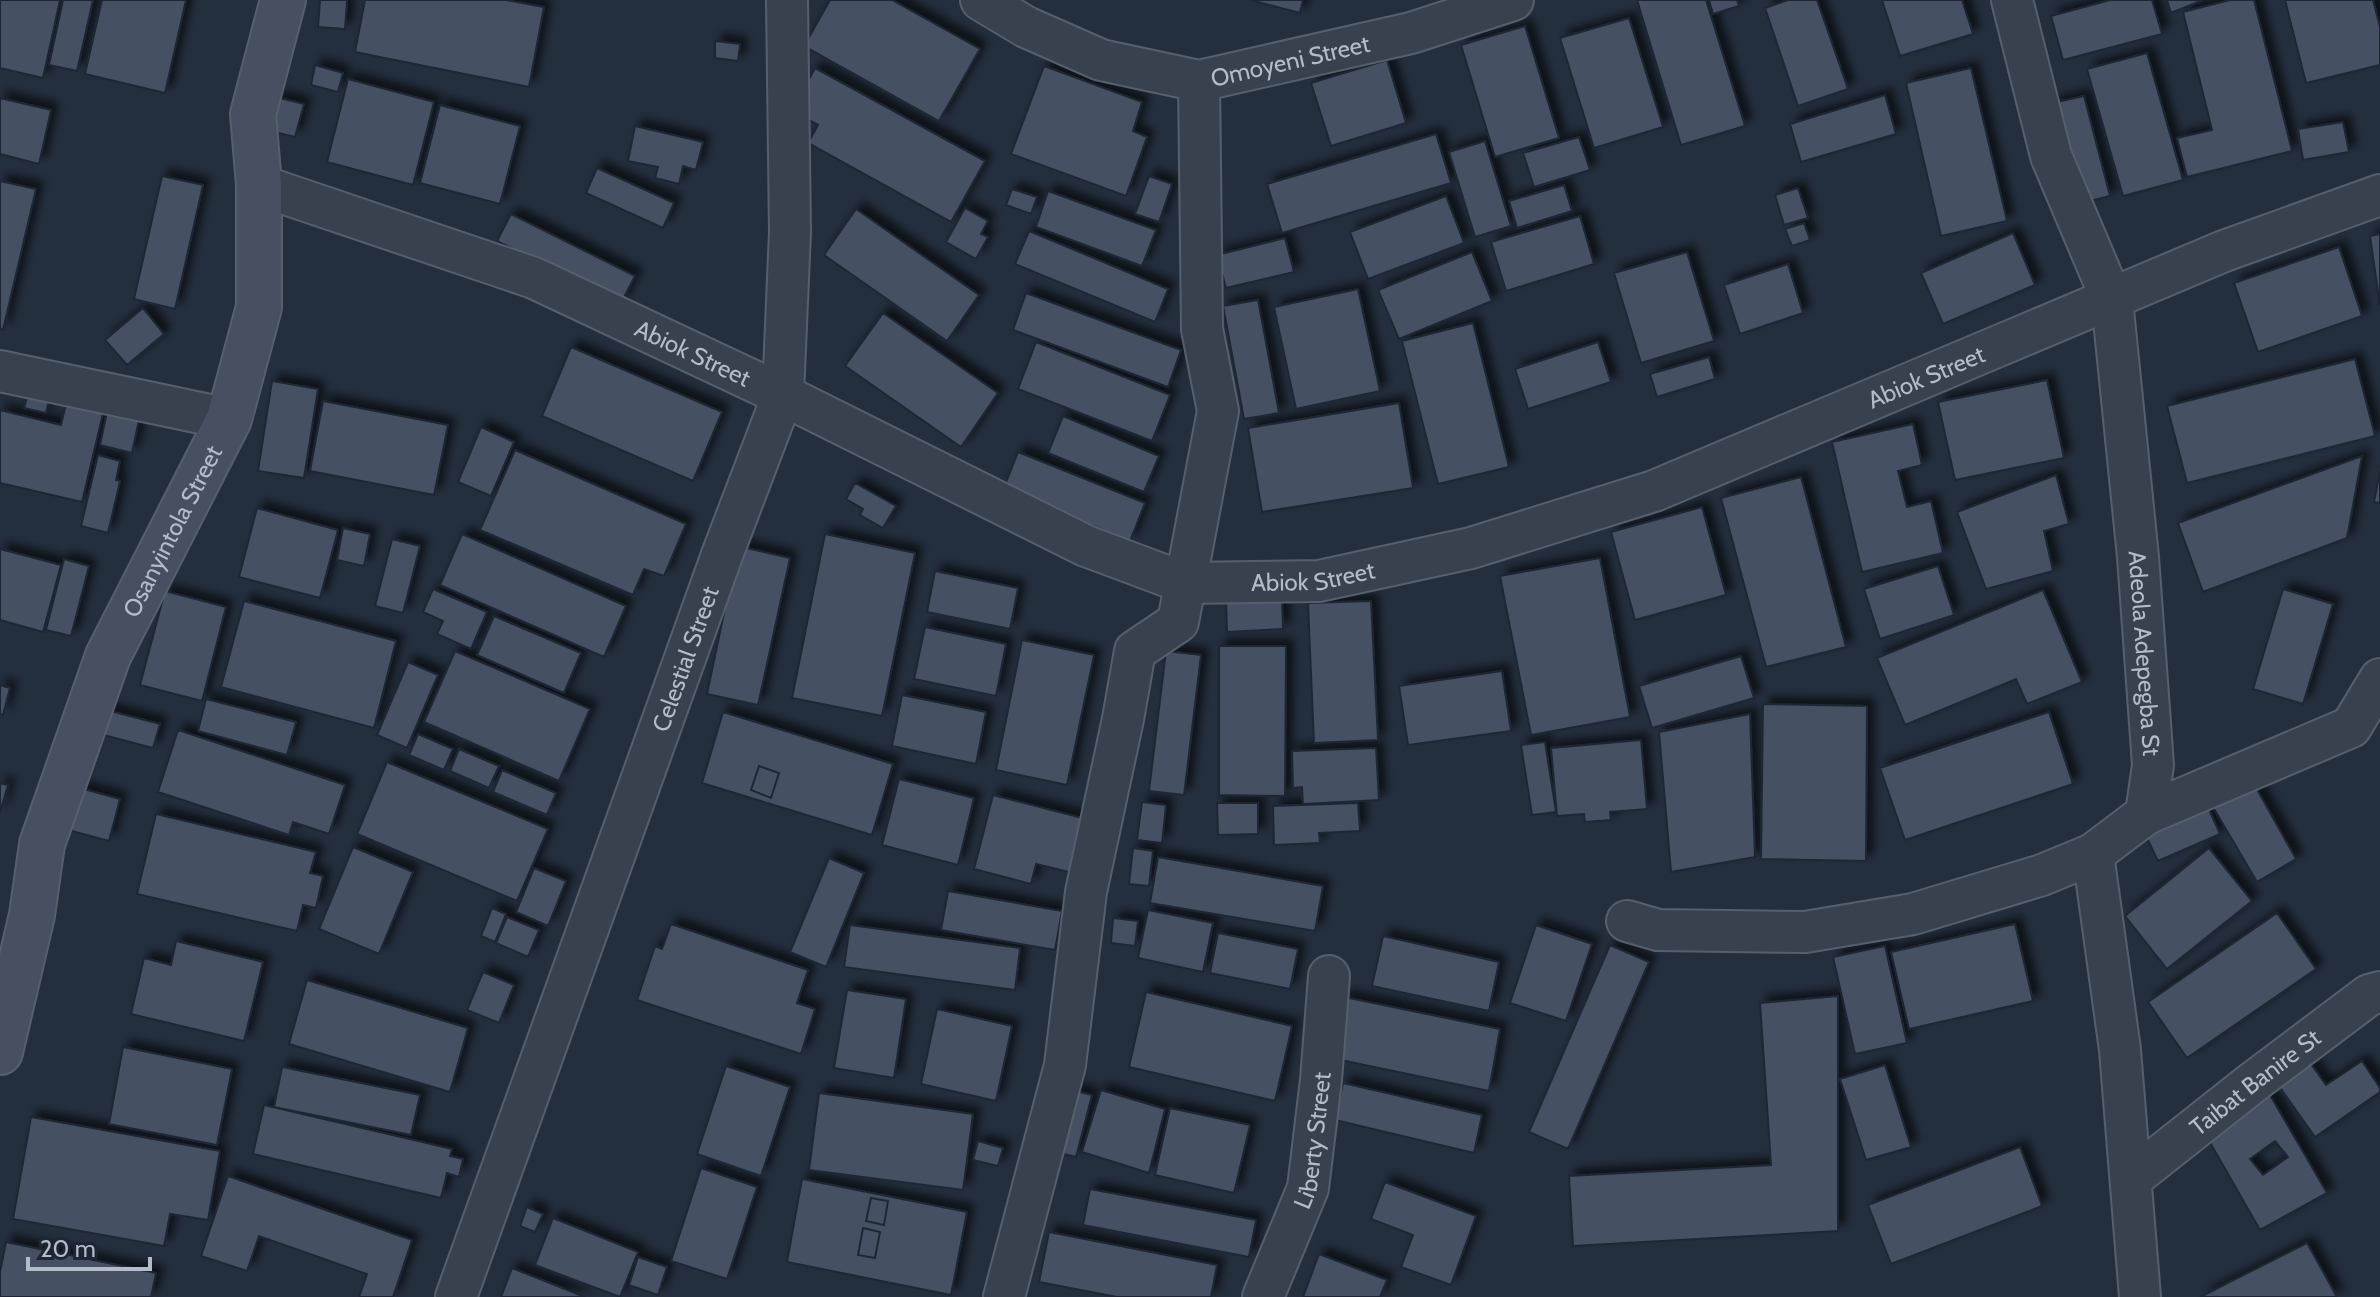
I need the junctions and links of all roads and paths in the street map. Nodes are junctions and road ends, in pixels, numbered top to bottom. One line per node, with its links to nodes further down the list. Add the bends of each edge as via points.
1 (283, 0): 8 (street, Osanyintola Street, via 253,114)
2 (787, 0): 12 (street, Celestial Street, via 790,232)
3 (981, 0): 7 (street, Omoyeni Street, via 1026,27 1101,60)
4 (1513, 0): 6 (street, Omoyeni Street)
5 (2012, 0): 10 (street, Adeola Adepegba St, via 2051,156)
6 (1473, 8): 7 (street, Omoyeni Street, via 1411,33)
7 (1199, 81): 14 (street, via 1202,329 1218,411)
8 (259, 185): 12 (street, Abiok Street, via 534,278); 13 (street, Osanyintola Street, via 259,307)
9 (2380, 195): 10 (street, Abiok Street, via 2224,251)
10 (2112, 300): 14 (street, Abiok Street, via 1654,491 1471,548 1319,581); 16 (street, Adeola Adepegba St, via 2153,765)
11 (0, 371): 13 (street)
12 (783, 395): 14 (street, Abiok Street, via 1086,546); 23 (street, Celestial Street)
13 (229, 419): 21 (street, Osanyintola Street, via 108,656 42,844 32,915)
14 (1185, 583): 24 (street, via 1178,622 1135,651 1086,892 1065,1065)
15 (2380, 679): 16 (street, via 2351,727)
16 (2146, 814): 17 (street)
17 (2093, 854): 18 (street, via 1913,914 1805,932 1658,930); 22 (street)
18 (1627, 921)
19 (1329, 976): 25 (street, Liberty Street, via 1308,1188)
20 (2380, 992): 22 (street, Taibat Banire St, via 2369,995)
21 (0, 1052)
22 (2132, 1178): 26 (street)
23 (456, 1297)
24 (1004, 1297)
25 (1263, 1297)
26 (2140, 1297)

